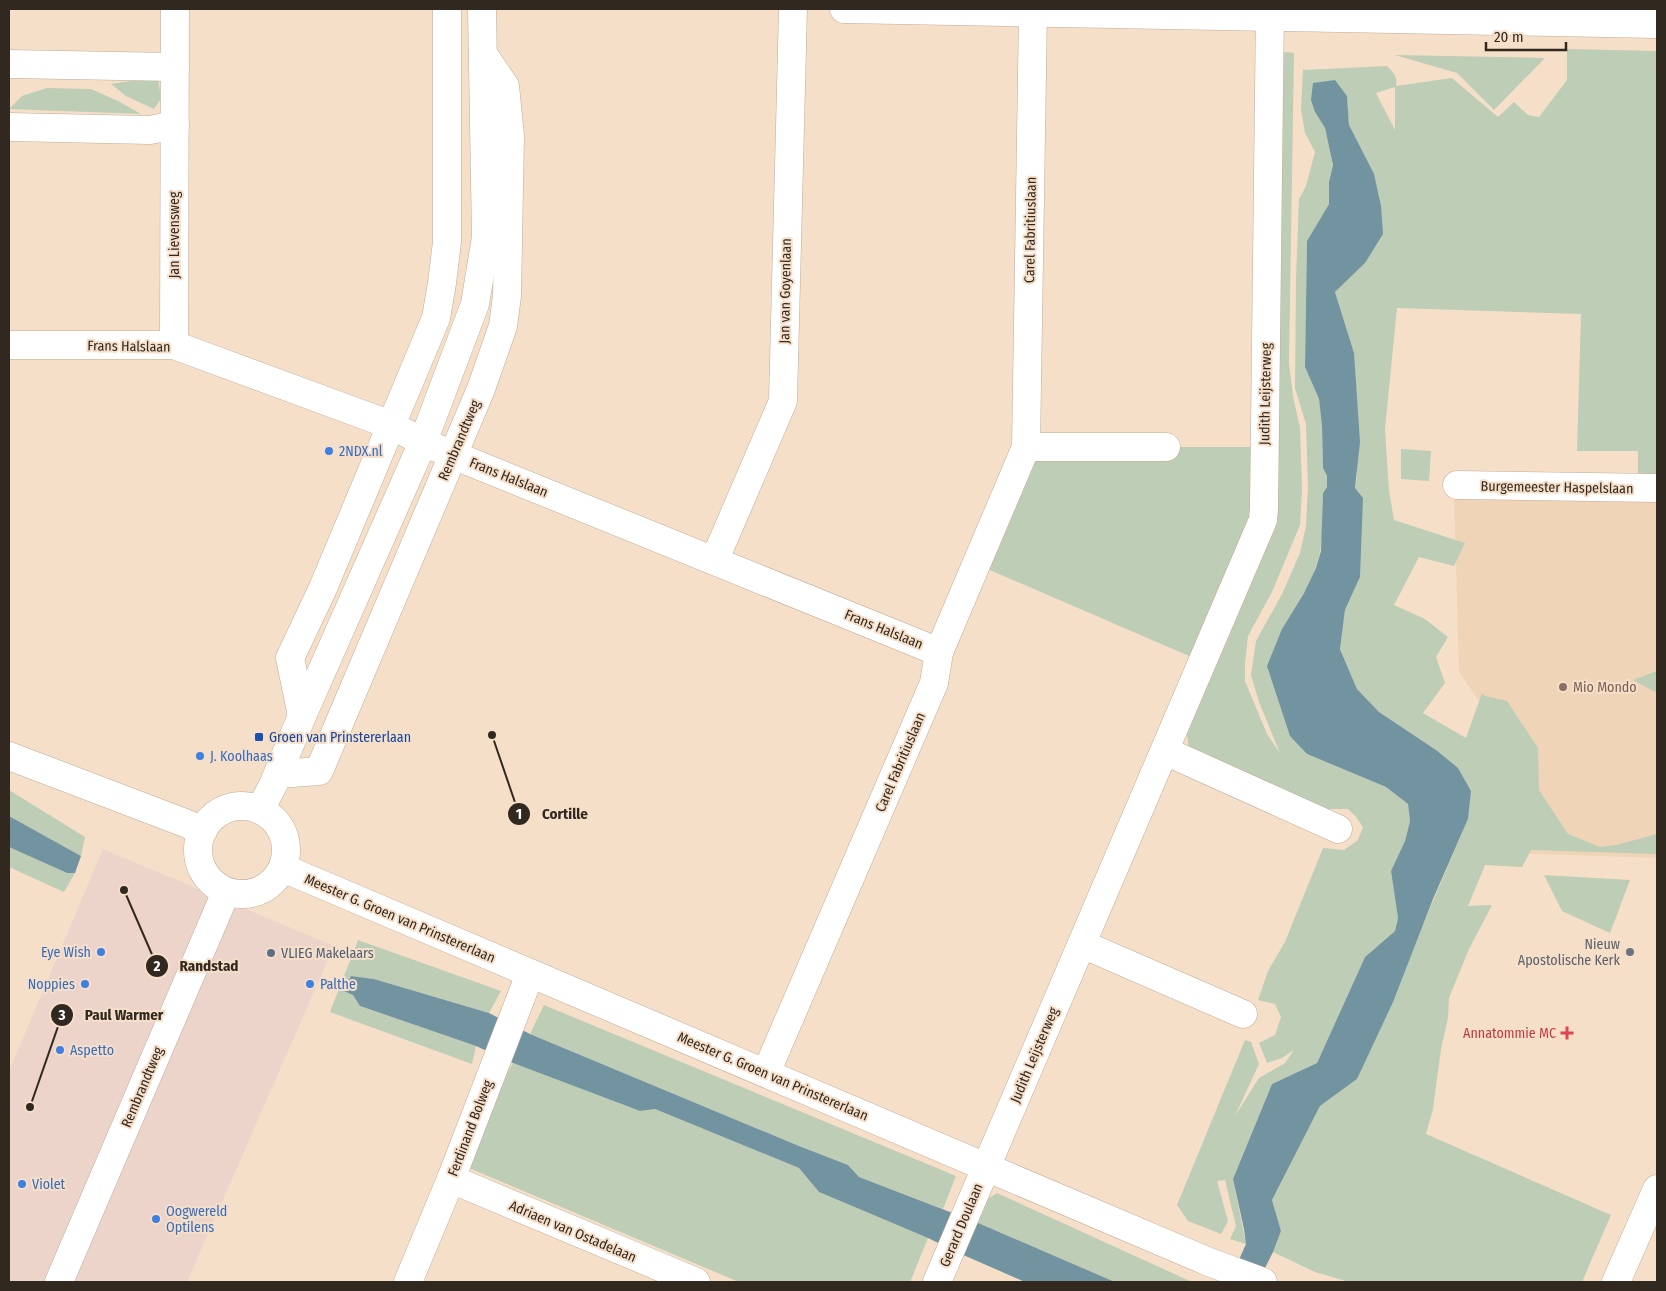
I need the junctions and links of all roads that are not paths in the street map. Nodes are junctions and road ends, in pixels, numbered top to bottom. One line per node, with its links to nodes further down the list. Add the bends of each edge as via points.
1 (175, 9): 11 (street, Jan Lievensweg)
2 (447, 9): 16 (street, via 447,242 442,283 436,318)
3 (482, 9): 9 (street)
4 (792, 9): 23 (street, Jan van Goyenlaan, via 783,401)
5 (844, 9): 6 (street)
6 (1033, 12): 7 (street); 18 (street, Carel Fabritiuslaan)
7 (1270, 12): 8 (street); 26 (street, Judith Leijsterweg, via 1263,520)
8 (1657, 24)
9 (483, 54): 17 (street, via 486,237 475,304); 20 (street, Rembrandtweg, via 505,86 510,136 507,296 503,326)
10 (9, 64): 11 (street)
11 (175, 67): 12 (street, Jan Lievensweg)
12 (175, 125): 13 (street, via 150,130); 15 (street, Jan Lievensweg)
13 (9, 127)
14 (9, 345): 15 (street, Frans Halslaan)
15 (174, 345): 16 (street, Frans Halslaan)
16 (391, 425): 17 (street, Frans Halslaan); 25 (street, via 290,658)
17 (423, 442): 20 (street, Frans Halslaan); 25 (street)
18 (1026, 448): 19 (street); 24 (street, Carel Fabritiuslaan)
19 (1166, 448)
20 (453, 455): 23 (street, Frans Halslaan); 28 (street, Rembrandtweg, via 319,771)
21 (1457, 485): 22 (street, Burgemeester Haspelslaan)
22 (1657, 488)
23 (715, 559): 24 (street, Frans Halslaan)
24 (939, 652): 37 (street, Carel Fabritiuslaan, via 934,683)
25 (302, 716): 28 (street)
26 (1165, 751): 30 (street); 34 (street, Judith Leijsterweg)
27 (9, 756): 31 (street)
28 (278, 774): 29 (street)
29 (260, 810): 31 (street, via 238,806 227,809 217,814); 32 (street, via 278,824 283,834 286,857)
30 (1338, 829)
31 (202, 831): 33 (street, via 198,845 204,872 213,884)
32 (283, 868): 33 (street, via 266,888 240,895); 35 (street, Meester G. Groen van Prinstererlaan)
33 (226, 892): 42 (street, Rembrandtweg)
34 (1082, 944): 36 (street); 38 (street, Judith Leijsterweg)
35 (530, 974): 37 (street, Meester G. Groen van Prinstererlaan); 39 (street, Ferdinand Bolweg)
36 (1243, 1014)
37 (766, 1073): 38 (street, Meester G. Groen van Prinstererlaan)
38 (986, 1167): 44 (street, Gerard Doulaan); 45 (street, Meester G. Groen van Prinstererlaan)
39 (451, 1179): 41 (street, Adriaen van Ostadelaan); 43 (street, Ferdinand Bolweg)
40 (1657, 1189): 46 (street)
41 (680, 1279)
42 (59, 1282)
43 (408, 1282)
44 (936, 1282)
45 (1264, 1282)
46 (1616, 1282)

